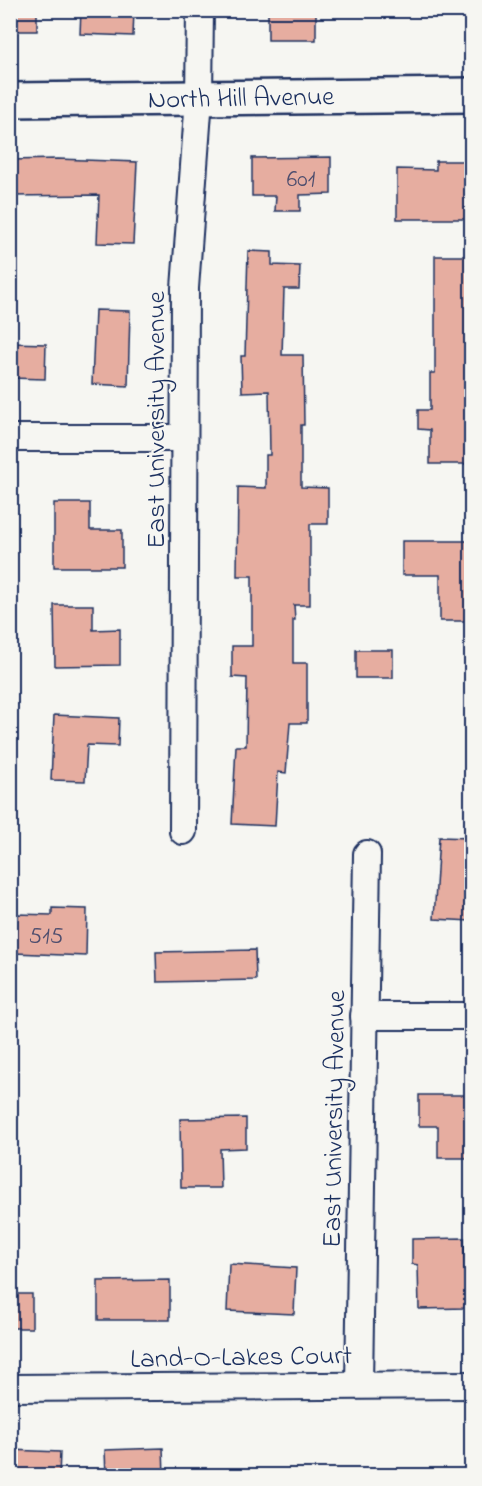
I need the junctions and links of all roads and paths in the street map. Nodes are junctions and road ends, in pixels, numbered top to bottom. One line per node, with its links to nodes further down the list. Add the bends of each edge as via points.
1 (200, 10): 3 (street, East University Avenue)
2 (471, 95): 3 (street, North Hill Avenue)
3 (199, 98): 4 (street, North Hill Avenue); 6 (street, East University Avenue, via 185,288)
4 (10, 100)
5 (10, 438): 6 (street)
6 (184, 438): 7 (street, East University Avenue)
7 (183, 831)
8 (367, 854): 9 (street, East University Avenue)
9 (364, 1016): 10 (street); 11 (street, East University Avenue)
10 (471, 1016)
11 (359, 1385): 12 (street, Land-O-Lakes Court); 13 (street, Land-O-Lakes Court)
12 (471, 1385)
13 (10, 1388)

